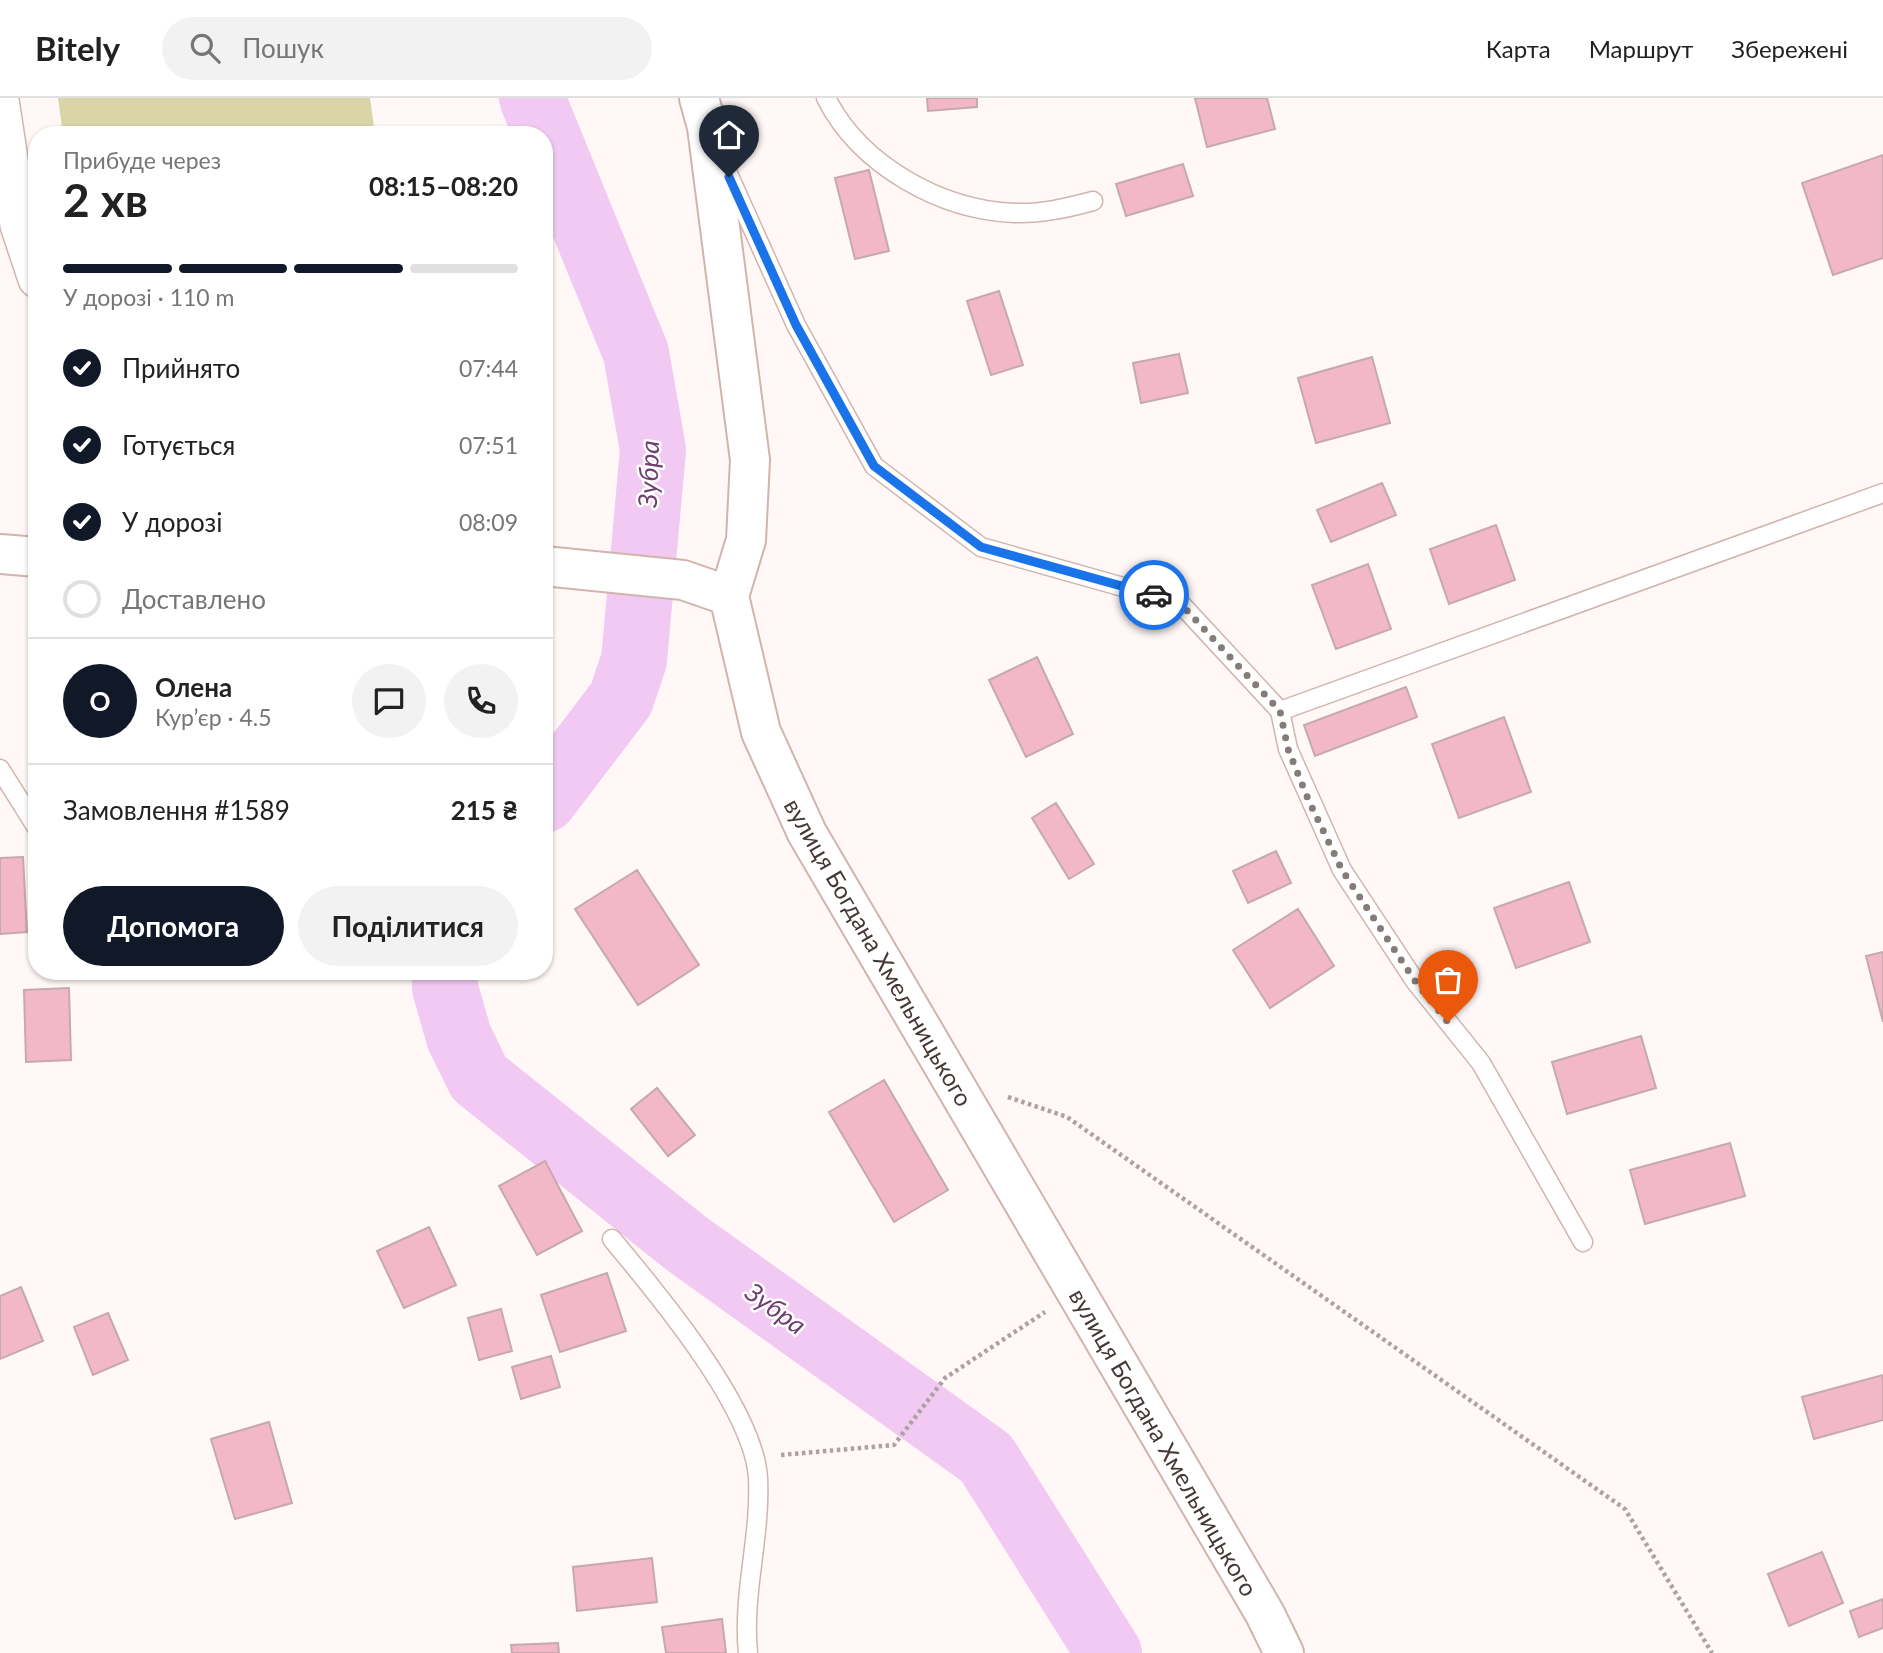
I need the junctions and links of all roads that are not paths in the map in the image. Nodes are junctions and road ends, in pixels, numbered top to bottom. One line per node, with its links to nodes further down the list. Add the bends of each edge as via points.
1 (826, 98): 4 (lane, via 874,158 917,187 974,208 1014,213 1056,211)
2 (0, 100): 5 (street, via 19,225)
3 (705, 108): 10 (street, via 750,460 746,540); 11 (lane, via 796,325 874,466 981,547 1180,603)
4 (1093, 201)
5 (28, 252)
6 (1883, 494): 11 (lane)
7 (0, 554): 8 (street)
8 (28, 557)
9 (553, 567): 10 (street, via 683,580)
10 (729, 596): 17 (street, вулиця Богдана Хмельницького, via 761,732 807,833)
11 (1280, 711): 15 (lane, via 1288,749 1342,870 1415,981 1481,1063)
12 (0, 769): 13 (lane)
13 (28, 814)
14 (612, 1239): 16 (lane, via 710,1365 746,1437 758,1476 745,1621)
15 (1583, 1242)
16 (748, 1653)
17 (1284, 1653)

